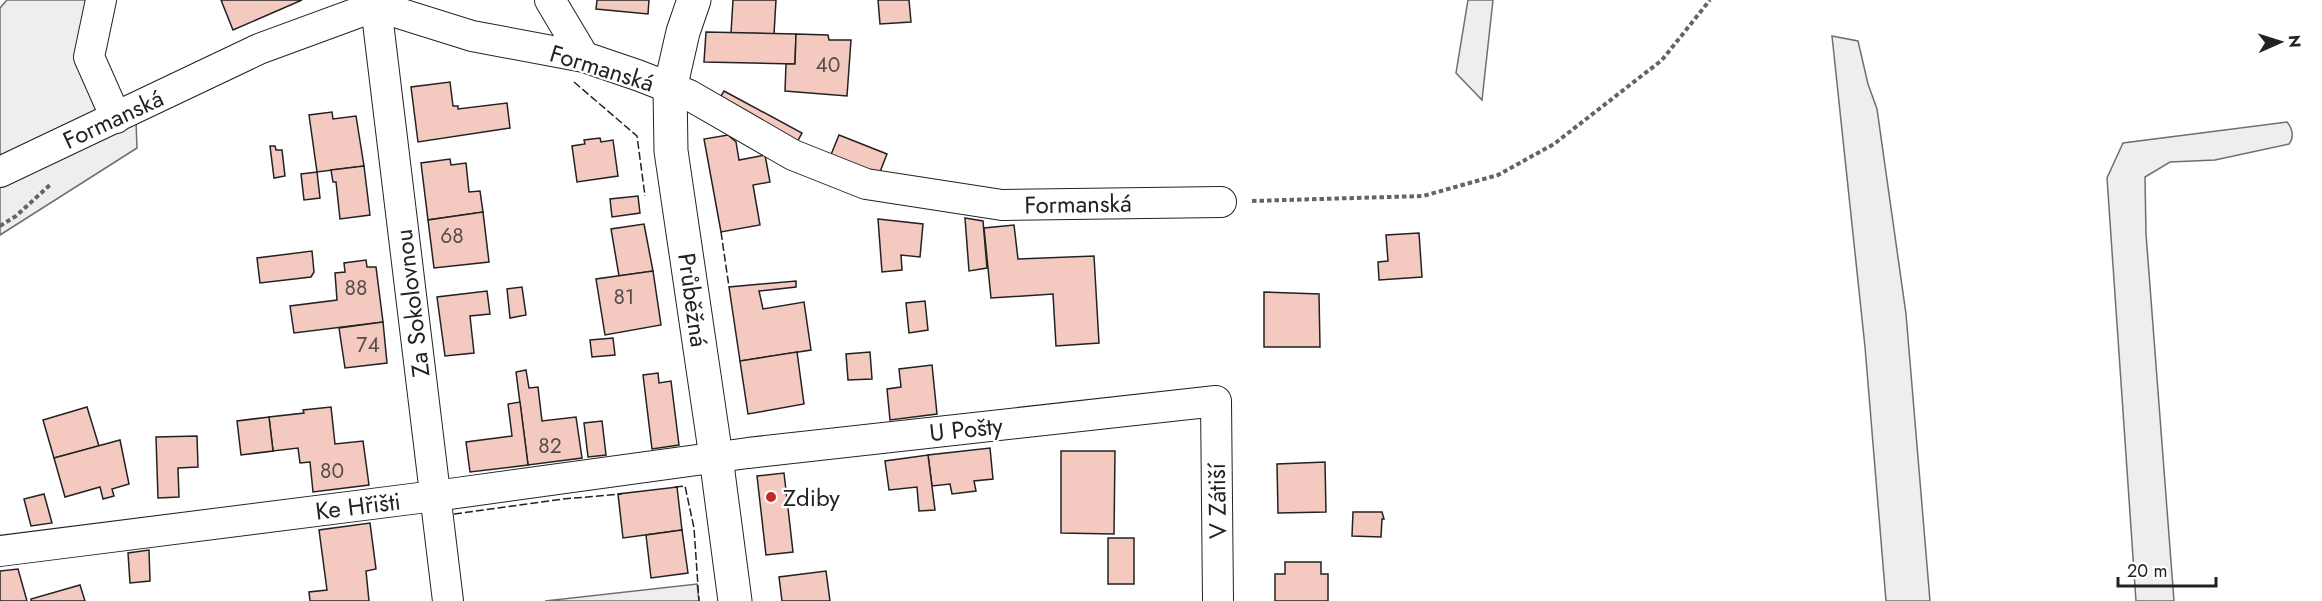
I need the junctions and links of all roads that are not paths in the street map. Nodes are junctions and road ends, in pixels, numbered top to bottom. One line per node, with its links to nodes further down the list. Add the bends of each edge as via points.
1 (101, 0): 7 (street, via 89,57)
2 (550, 0): 5 (street)
3 (694, 0): 6 (street, Průběžná)
4 (379, 3): 5 (street, Formanská, via 472,36); 7 (street, Formanská, via 259,49); 12 (street, Za Sokolovnou)
5 (584, 57): 6 (street, Formanská)
6 (670, 89): 9 (street, Formanská, via 689,94 793,155 866,184 1002,205); 11 (street, Průběžná, via 671,151)
7 (116, 118): 8 (street, Formanská)
8 (0, 172)
9 (1221, 202)
10 (1216, 401): 11 (street, U Pošty); 16 (street, V Zátiší)
11 (716, 458): 12 (street, Ke Hřišti); 15 (street, Průběžná)
12 (435, 496): 13 (street, Ke Hřišti); 14 (street, Za Sokolovnou)
13 (0, 551)
14 (448, 601)
15 (735, 601)
16 (1218, 601)

